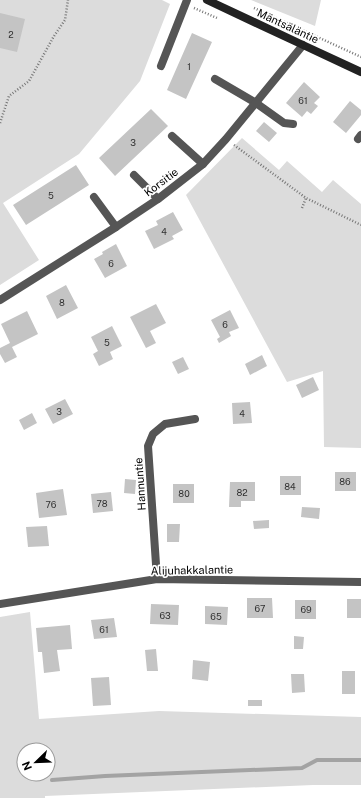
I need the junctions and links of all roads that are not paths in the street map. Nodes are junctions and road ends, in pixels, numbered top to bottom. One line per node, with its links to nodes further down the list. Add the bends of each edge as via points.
1 (187, 0): 4 (street)
2 (207, 0): 3 (street, Mäntsäläntie)
3 (303, 45): 5 (street, Mäntsäläntie); 7 (street, Korsitie)
4 (161, 66)
5 (361, 72)
6 (215, 79): 7 (street)
7 (256, 103): 8 (street, via 284,123); 10 (street, Korsitie)
8 (293, 124)
9 (172, 136): 10 (street)
10 (203, 164): 13 (street, Korsitie)
11 (134, 175): 13 (street)
12 (94, 197): 14 (street)
13 (158, 200): 14 (street, Korsitie)
14 (116, 227): 15 (street, Korsitie)
15 (0, 300)
16 (195, 419): 17 (street, Hannuntie, via 165,424 153,434 148,446)
17 (157, 579): 18 (street, Alijuhakkalantie); 19 (street, Alijuhakkalantie)
18 (361, 582)
19 (0, 604)

